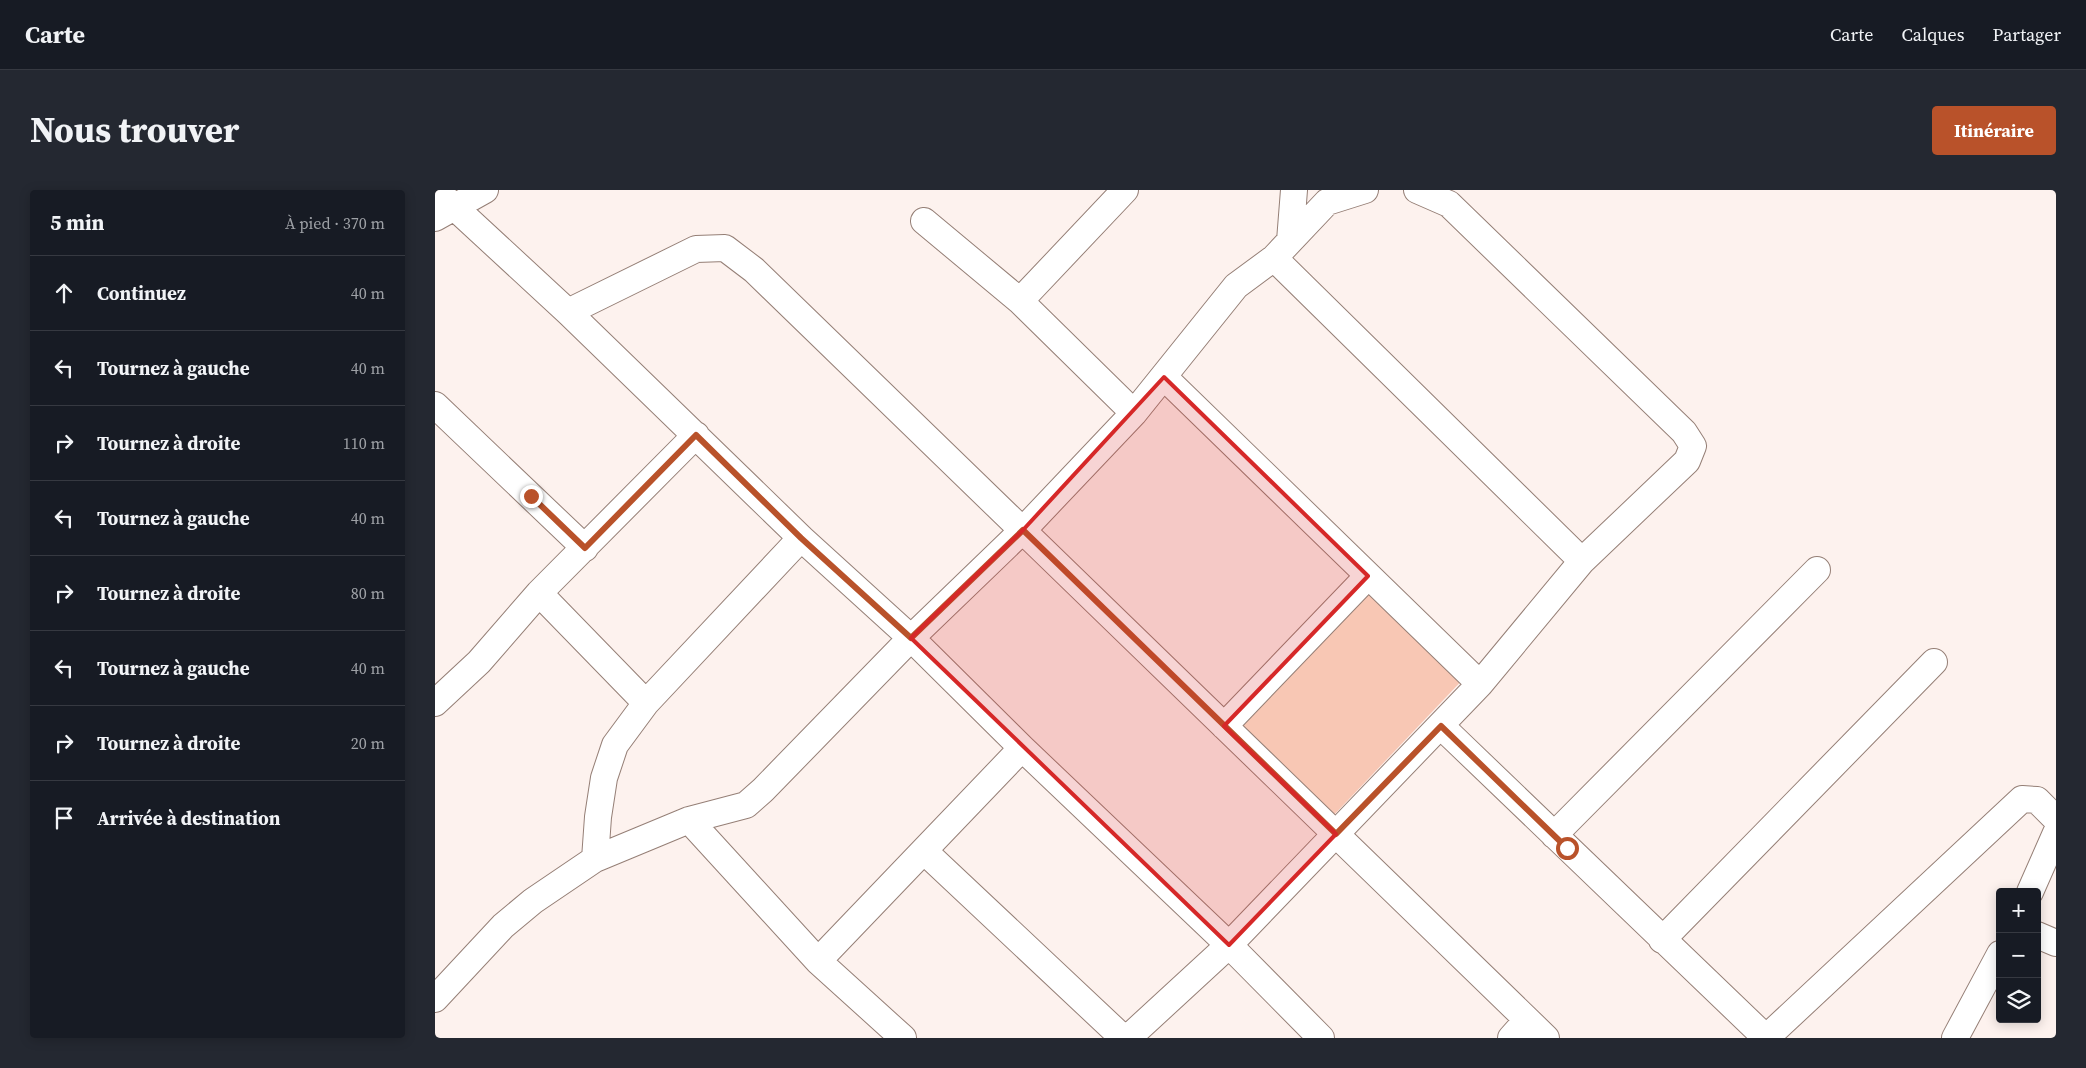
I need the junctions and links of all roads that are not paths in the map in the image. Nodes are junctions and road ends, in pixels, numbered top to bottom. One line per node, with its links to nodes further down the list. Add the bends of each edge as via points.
1 (485, 190): 6 (street)
2 (1125, 190): 9 (street)
3 (1294, 190): 8 (street)
4 (1365, 190): 8 (street, via 1327,202)
5 (1417, 190): 18 (street, via 1449,204 1683,432 1693,446 1687,461)
6 (441, 205): 10 (street)
7 (924, 221): 9 (street)
8 (1282, 250): 11 (street, via 1236,286); 18 (street)
9 (1020, 301): 13 (street)
10 (568, 312): 14 (street); 15 (street, via 696,249 725,248 754,270)
11 (1164, 377): 13 (street); 20 (street)
12 (435, 404): 17 (street)
13 (1135, 413): 15 (street)
14 (696, 435): 16 (street); 17 (street)
15 (1023, 530): 22 (street); 27 (street)
16 (801, 538): 22 (street); 26 (street)
17 (585, 548): 21 (street)
18 (1582, 561): 24 (street)
19 (1817, 570): 34 (street)
20 (1368, 576): 24 (street); 27 (street)
21 (539, 594): 25 (street, via 479,662); 26 (street)
22 (911, 638): 29 (street); 31 (street, via 746,805)
23 (1934, 662): 39 (street)
24 (1480, 684): 28 (street)
25 (435, 702)
26 (647, 703): 36 (street, via 615,745 604,778)
27 (1224, 726): 33 (street)
28 (1441, 726): 33 (street); 34 (street)
29 (1022, 748): 35 (street); 41 (street)
30 (2056, 819): 51 (street, via 2043,804 2031,798 2022,799)
31 (689, 820): 36 (street); 42 (street)
32 (2056, 833): 37 (street)
33 (1336, 834): 41 (street); 45 (street)
34 (1554, 835): 39 (street)
35 (924, 851): 42 (street); 47 (street)
36 (595, 859): 44 (street, via 533,901 503,926)
37 (2032, 888)
38 (2041, 937): 40 (street)
39 (1662, 940): 51 (street)
40 (2056, 943)
41 (1229, 945): 48 (street); 49 (street)
42 (818, 961): 46 (street)
43 (1996, 961): 52 (street)
44 (435, 999)
45 (1519, 1029): 50 (street)
46 (903, 1038)
47 (1123, 1038)
48 (1128, 1038)
49 (1321, 1038)
50 (1546, 1038)
51 (1766, 1038)
52 (1955, 1038)

